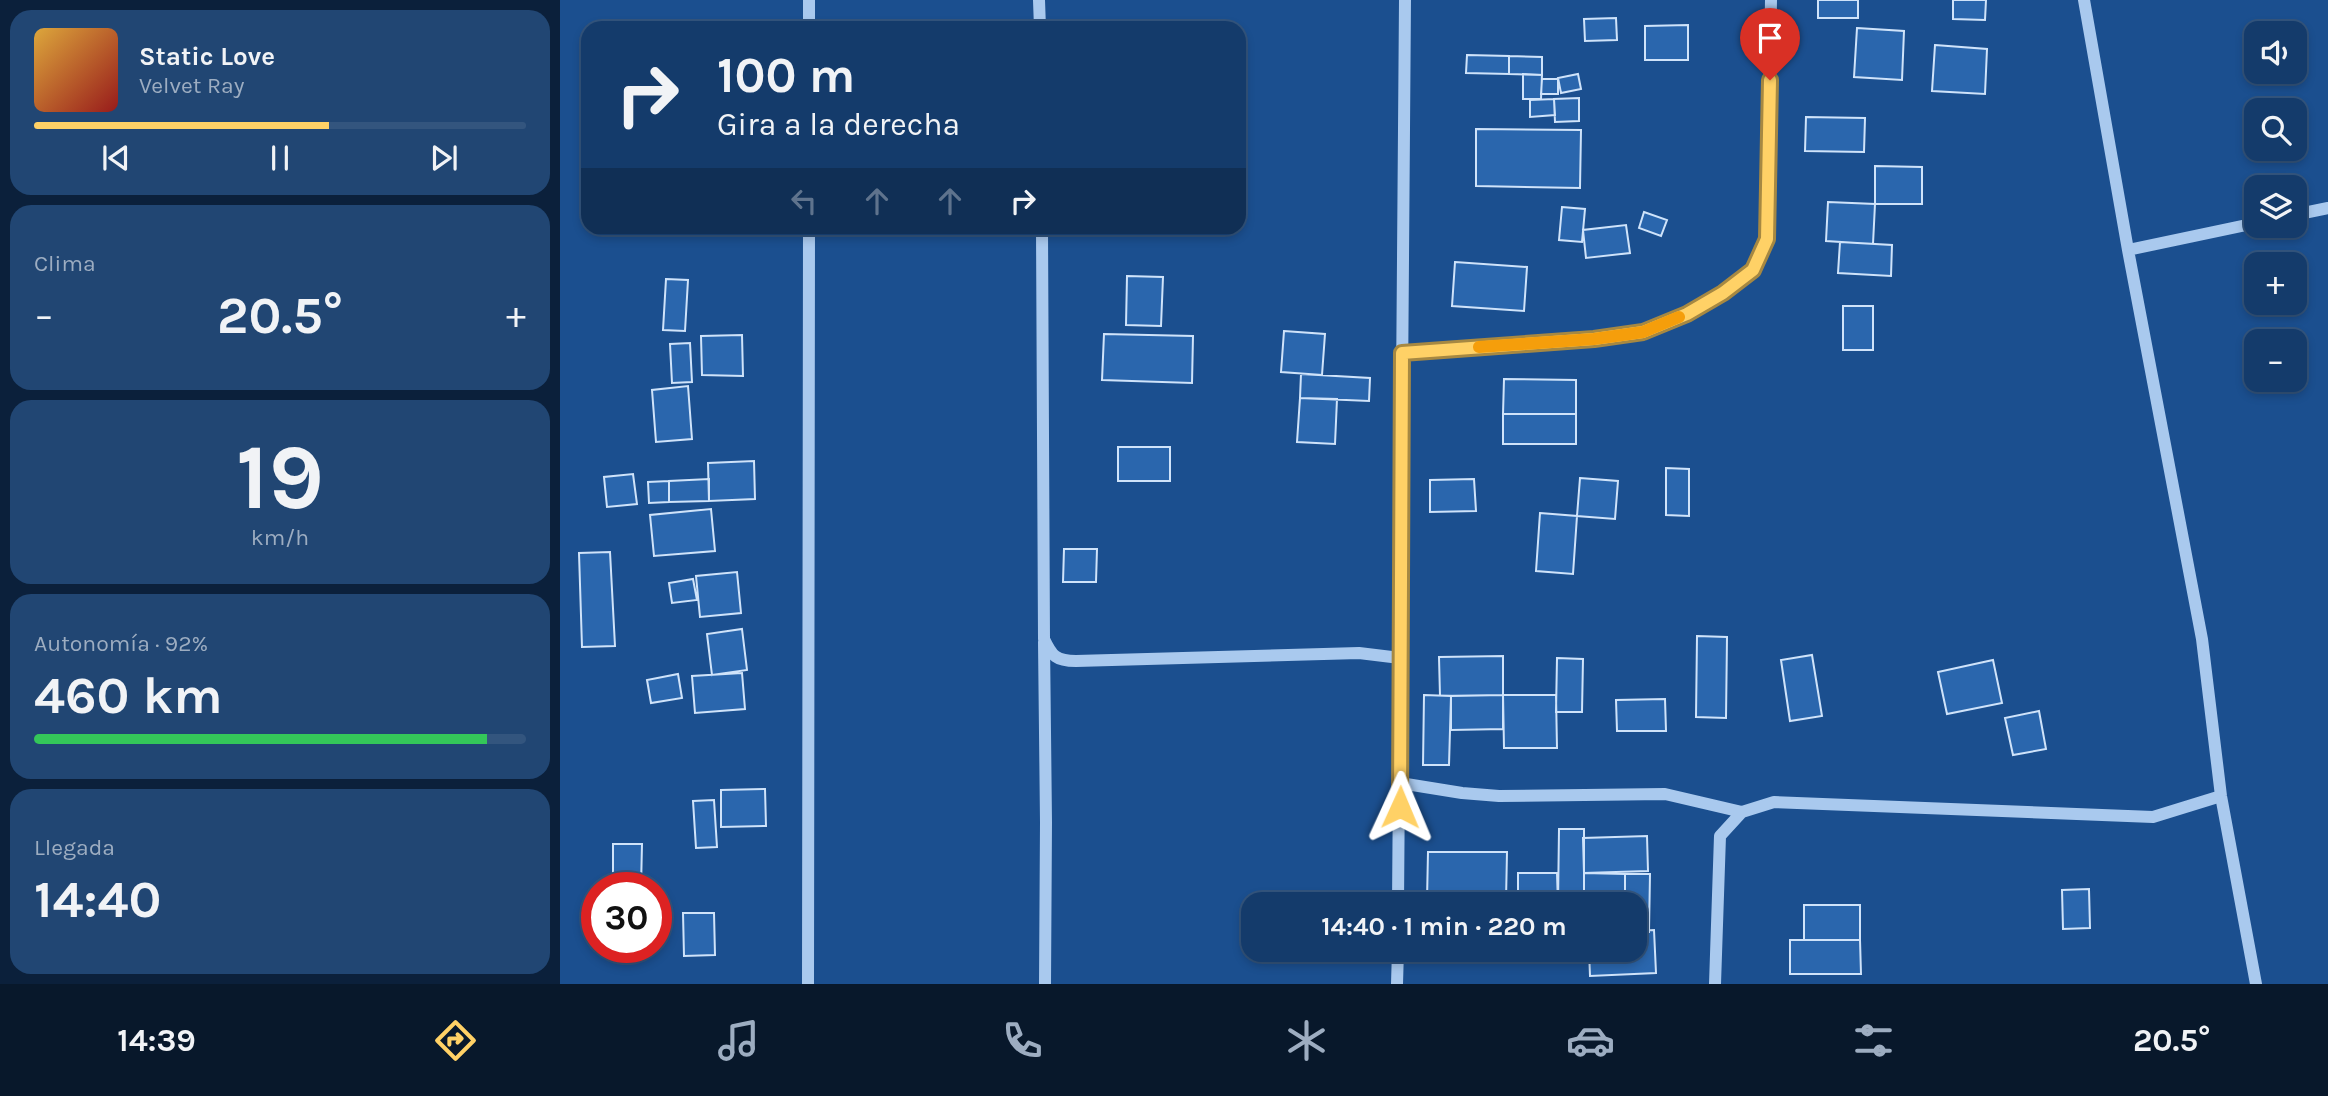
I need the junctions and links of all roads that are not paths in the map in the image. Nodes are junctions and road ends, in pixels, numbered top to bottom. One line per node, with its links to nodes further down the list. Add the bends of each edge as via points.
1 (809, 0): 6 (street)
2 (1039, 0): 7 (street)
3 (1405, 0): 14 (street)
4 (1771, 0): 14 (street, via 1767,239 1753,270 1687,314 1643,332)
5 (2084, 0): 13 (street)
6 (809, 21)
7 (1040, 21)
8 (2328, 208): 9 (street)
9 (2307, 212)
10 (2244, 226): 13 (street)
11 (809, 235): 22 (street)
12 (1042, 235): 15 (street)
13 (2127, 250): 18 (street, via 2202,639)
14 (1402, 353): 16 (street)
15 (1044, 639): 16 (street, via 1049,652 1061,661 1359,653); 23 (street)
16 (1399, 658): 17 (street)
17 (1400, 783): 19 (street, via 1499,796 1665,794); 20 (street)
18 (2221, 796): 19 (street, via 2153,817 1774,802); 26 (street)
19 (1742, 812): 25 (street, via 1720,836)
20 (1398, 892)
21 (1398, 962): 24 (street)
22 (808, 984)
23 (1045, 984)
24 (1397, 984)
25 (1715, 984)
26 (2256, 984)

